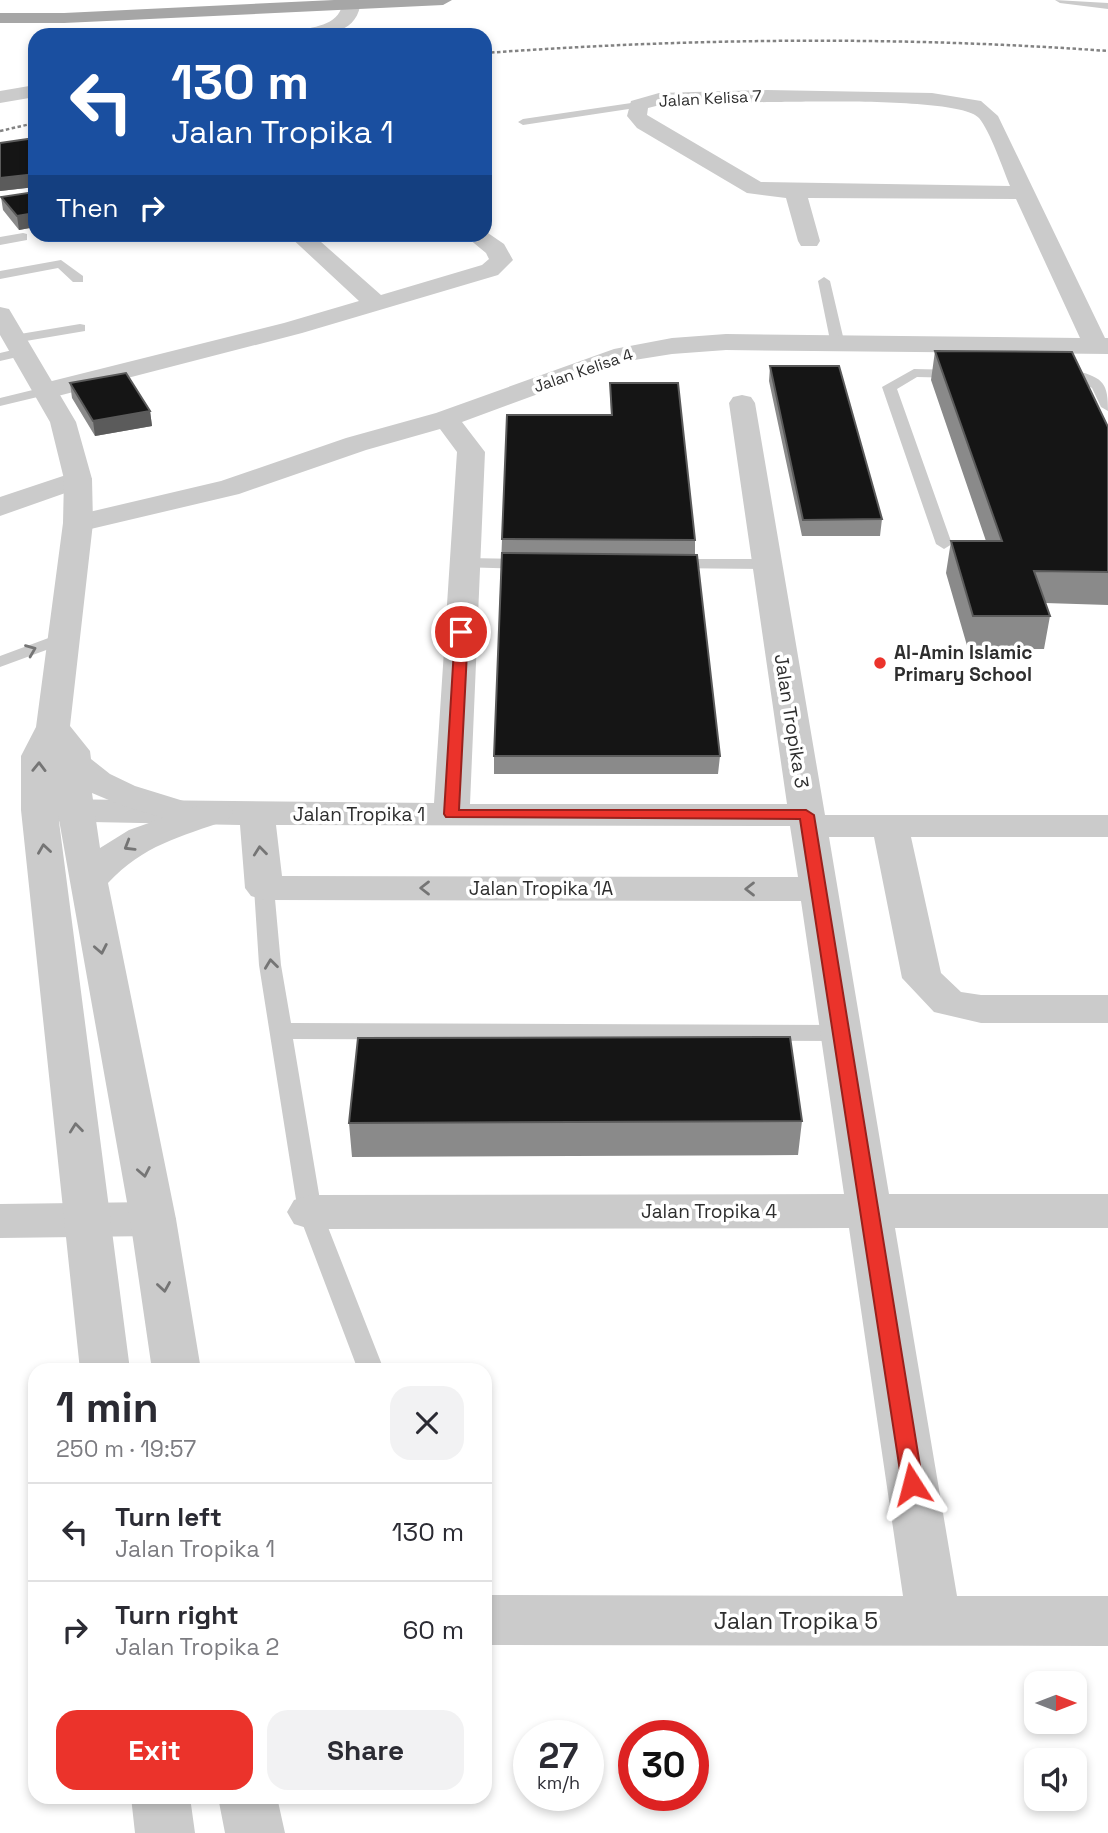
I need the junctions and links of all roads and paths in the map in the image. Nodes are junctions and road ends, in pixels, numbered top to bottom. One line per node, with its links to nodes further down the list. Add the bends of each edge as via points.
1 (215, 0): 8 (main road)
2 (443, 0): 9 (main road)
3 (463, 0): 9 (main road)
4 (1060, 0): 7 (lane)
5 (352, 2): 6 (main road); 9 (main road); 11 (street, via 344,22)
6 (328, 3): 10 (main road, via 319,19 265,26 244,18 153,14)
7 (1108, 6)
8 (0, 10)
9 (371, 14): 12 (street)
10 (0, 18)
11 (325, 28)
12 (350, 28)
13 (28, 91): 14 (street)
14 (0, 97)
15 (638, 105): 16 (lane); 17 (street, Jalan Kelisa 7, via 637,116 644,124 743,182 755,188); 18 (street, Jalan Kelisa 7, via 659,99 952,89 983,110)
16 (523, 122)
17 (795, 191): 18 (street, Jalan Kelisa 7); 21 (street)
18 (1025, 193): 32 (street, Jalan Kelisa 7)
19 (23, 237): 20 (lane)
20 (0, 241)
21 (809, 241)
22 (307, 242): 27 (street)
23 (486, 242): 27 (street, via 501,260 490,270)
24 (0, 275): 25 (lane, via 61,264)
25 (78, 279)
26 (824, 281): 30 (lane)
27 (377, 304): 35 (street)
28 (0, 314): 33 (street)
29 (79, 327): 33 (lane)
30 (838, 345): 31 (street, Jalan Kelisa 4); 39 (street, Jalan Kelisa 4, via 726,342 623,354)
31 (1063, 346): 32 (street, Jalan Kelisa 4); 38 (lane, via 1070,375 1098,385)
32 (1102, 346)
33 (12, 349): 35 (street)
34 (982, 374): 43 (lane, via 915,373 890,387)
35 (45, 391): 36 (lane); 40 (street, via 62,422)
36 (0, 401)
37 (742, 403): 47 (street, Jalan Tropika 3)
38 (1108, 407)
39 (446, 419): 42 (street, Jalan Kelisa 4, via 229,488); 44 (street, via 471,452)
40 (78, 485): 41 (street); 42 (street)
41 (0, 507)
42 (78, 523): 48 (street)
43 (944, 544)
44 (465, 563): 45 (lane); 57 (street)
45 (547, 564)
46 (657, 564): 47 (lane)
47 (767, 564): 58 (street, Jalan Tropika 3)
48 (62, 638): 49 (lane, one-way to 48); 50 (street)
49 (0, 662)
50 (53, 727): 51 (street, via 73,751); 52 (street, one-way to 50, via 38,756)
51 (75, 764): 53 (street); 54 (street, via 108,790)
52 (38, 810): 53 (street, Jalan Tropika 1); 71 (street, one-way to 52)
53 (75, 811): 54 (street, Jalan Tropika 1); 61 (street)
54 (177, 811): 55 (street, Jalan Tropika 1)
55 (215, 812): 56 (street, Jalan Tropika 1); 61 (street, one-way to 61, via 142,838 115,854)
56 (257, 814): 57 (street, Jalan Tropika 1); 62 (street, one-way to 56)
57 (451, 814): 58 (street, Jalan Tropika 1)
58 (807, 820): 59 (street, Jalan Tropika 1); 63 (street, Jalan Tropika 3)
59 (890, 825): 60 (street, Jalan Tropika 1); 64 (street, via 922,978 948,1003 981,1009)
60 (1108, 825)
61 (88, 882): 70 (street, one-way to 70)
62 (264, 888): 63 (street, Jalan Tropika 1A, one-way to 62); 65 (lane, one-way to 62)
63 (818, 889): 66 (street, Jalan Tropika 3)
64 (1108, 1009)
65 (281, 1031): 66 (lane); 69 (lane)
66 (841, 1033): 67 (street, Jalan Tropika 3)
67 (869, 1211): 68 (street, Jalan Tropika 4); 69 (street, Jalan Tropika 4); 77 (street, Jalan Tropika 3)
68 (1108, 1211)
69 (310, 1212): 75 (lane)
70 (153, 1219): 71 (street); 74 (street, one-way to 74)
71 (86, 1220): 72 (street); 73 (street)
72 (0, 1221)
73 (104, 1363)
74 (176, 1363)
75 (368, 1363)
76 (492, 1620): 77 (street, Jalan Tropika 5)
77 (934, 1621): 78 (street, Jalan Tropika 5)
78 (1108, 1621)
79 (161, 1804): 81 (street)
80 (249, 1804): 82 (street)
81 (165, 1833)
82 (255, 1833)

